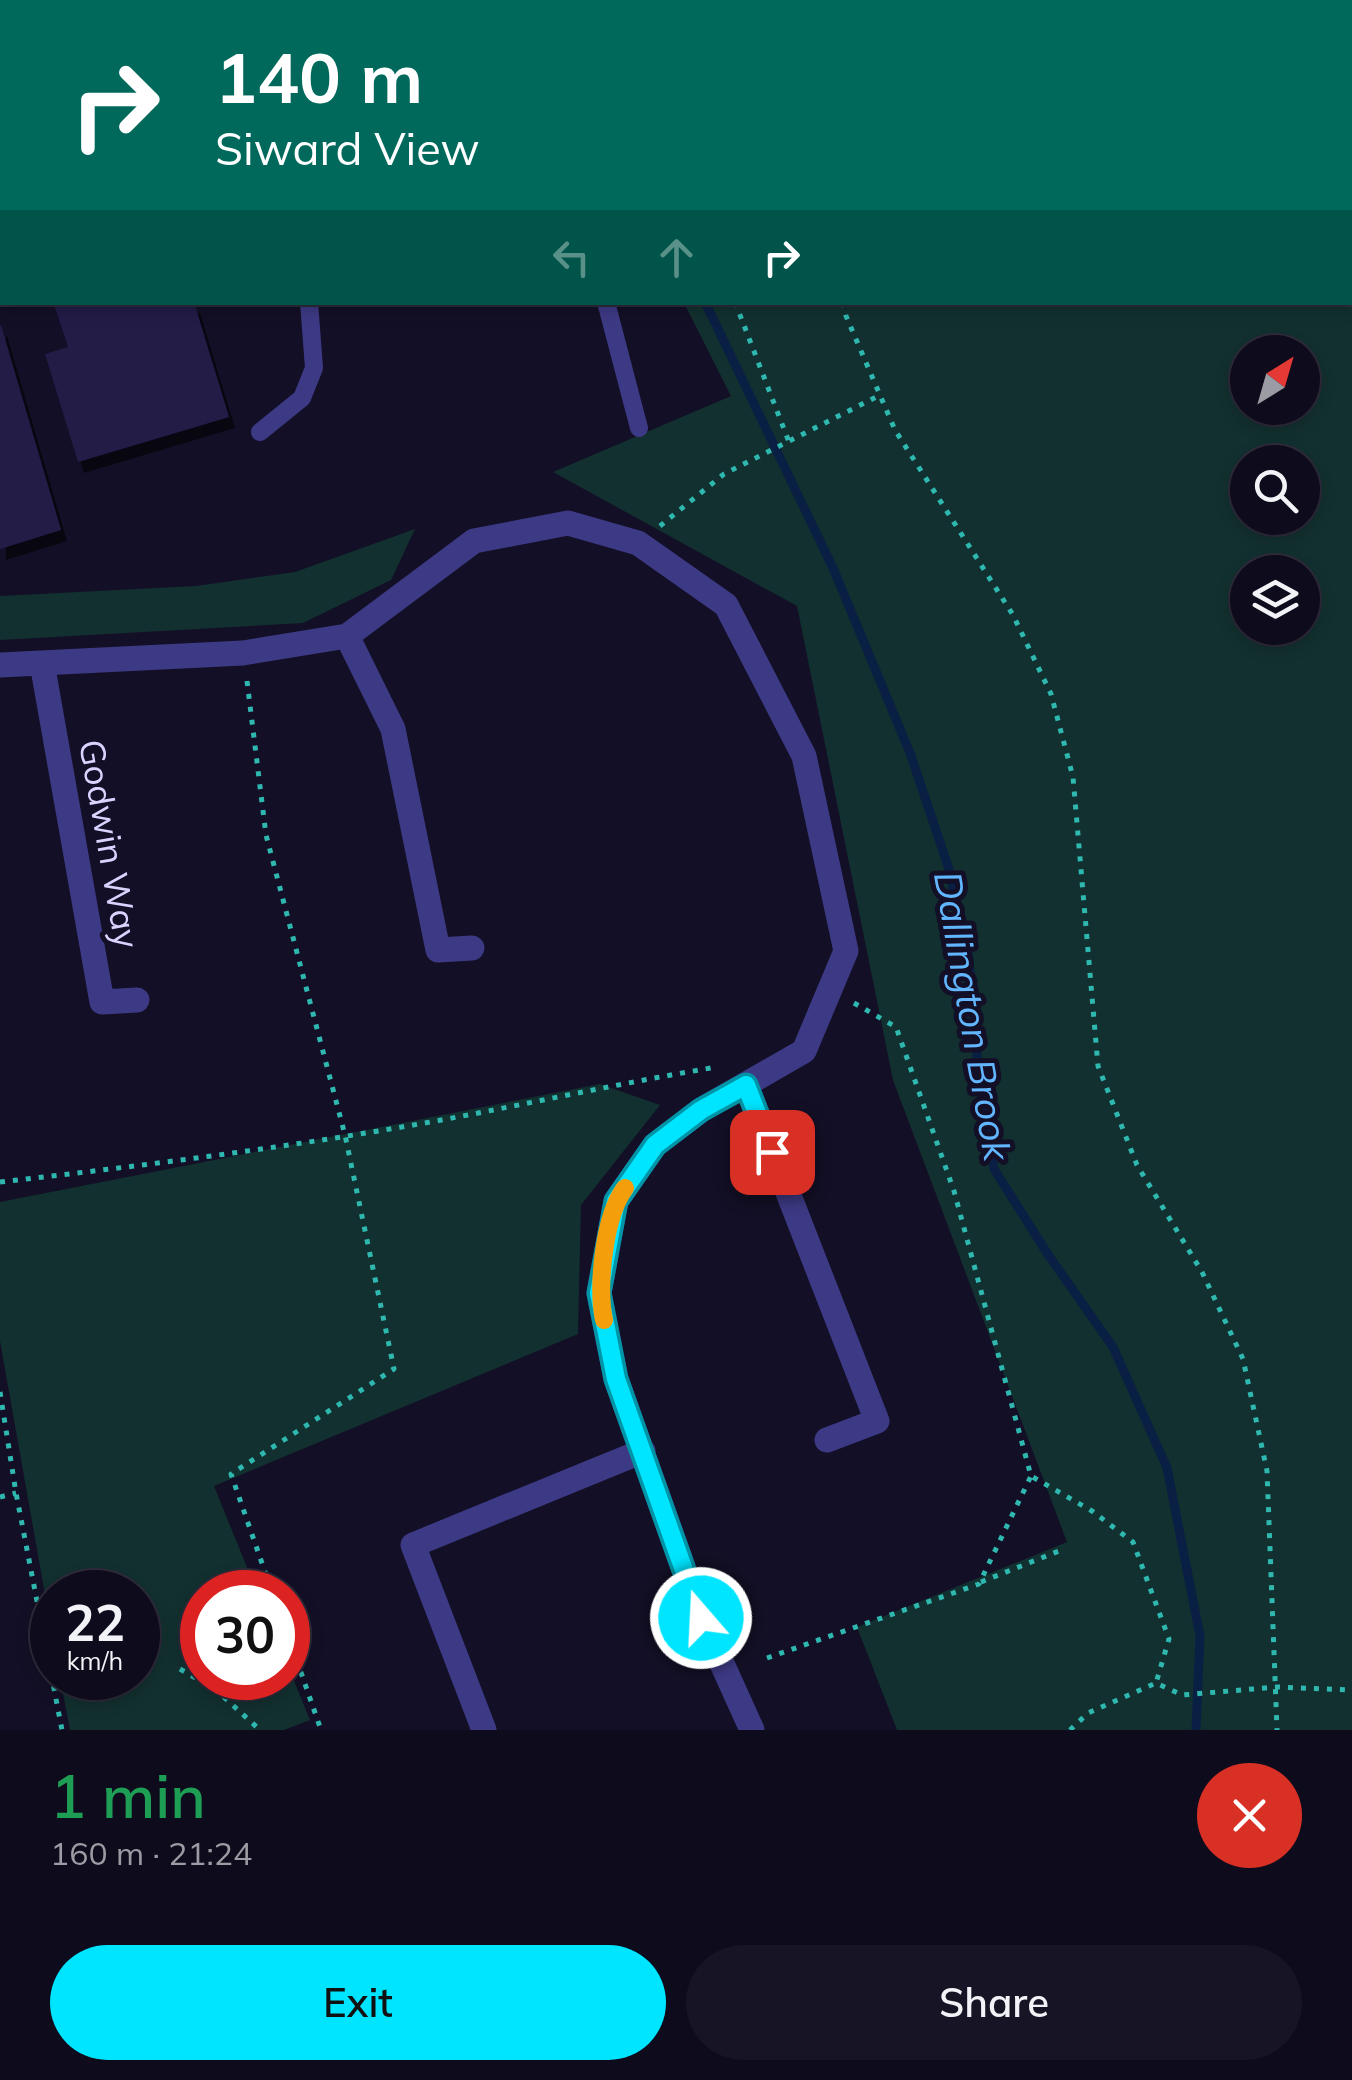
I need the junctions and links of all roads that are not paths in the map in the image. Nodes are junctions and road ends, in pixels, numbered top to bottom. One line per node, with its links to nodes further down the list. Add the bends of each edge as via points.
1 (309, 305): 4 (lane, via 314,368 302,398)
2 (607, 305): 3 (lane)
3 (640, 428)
4 (260, 432)
5 (347, 636): 6 (street, via 243,653); 8 (street, via 393,729 438,950); 10 (street, via 474,541 568,523 638,543 726,606 804,756 846,951 804,1051)
6 (42, 664): 7 (street); 9 (street, Godwin Way, via 102,1002)
7 (0, 665)
8 (472, 948)
9 (137, 1000)
10 (740, 1074): 11 (street, via 877,1421); 12 (street, via 655,1145 616,1201 599,1293 616,1379)
11 (827, 1440)
12 (643, 1451): 13 (street, via 414,1546); 14 (street, via 701,1618)
13 (484, 1730)
14 (752, 1730)

